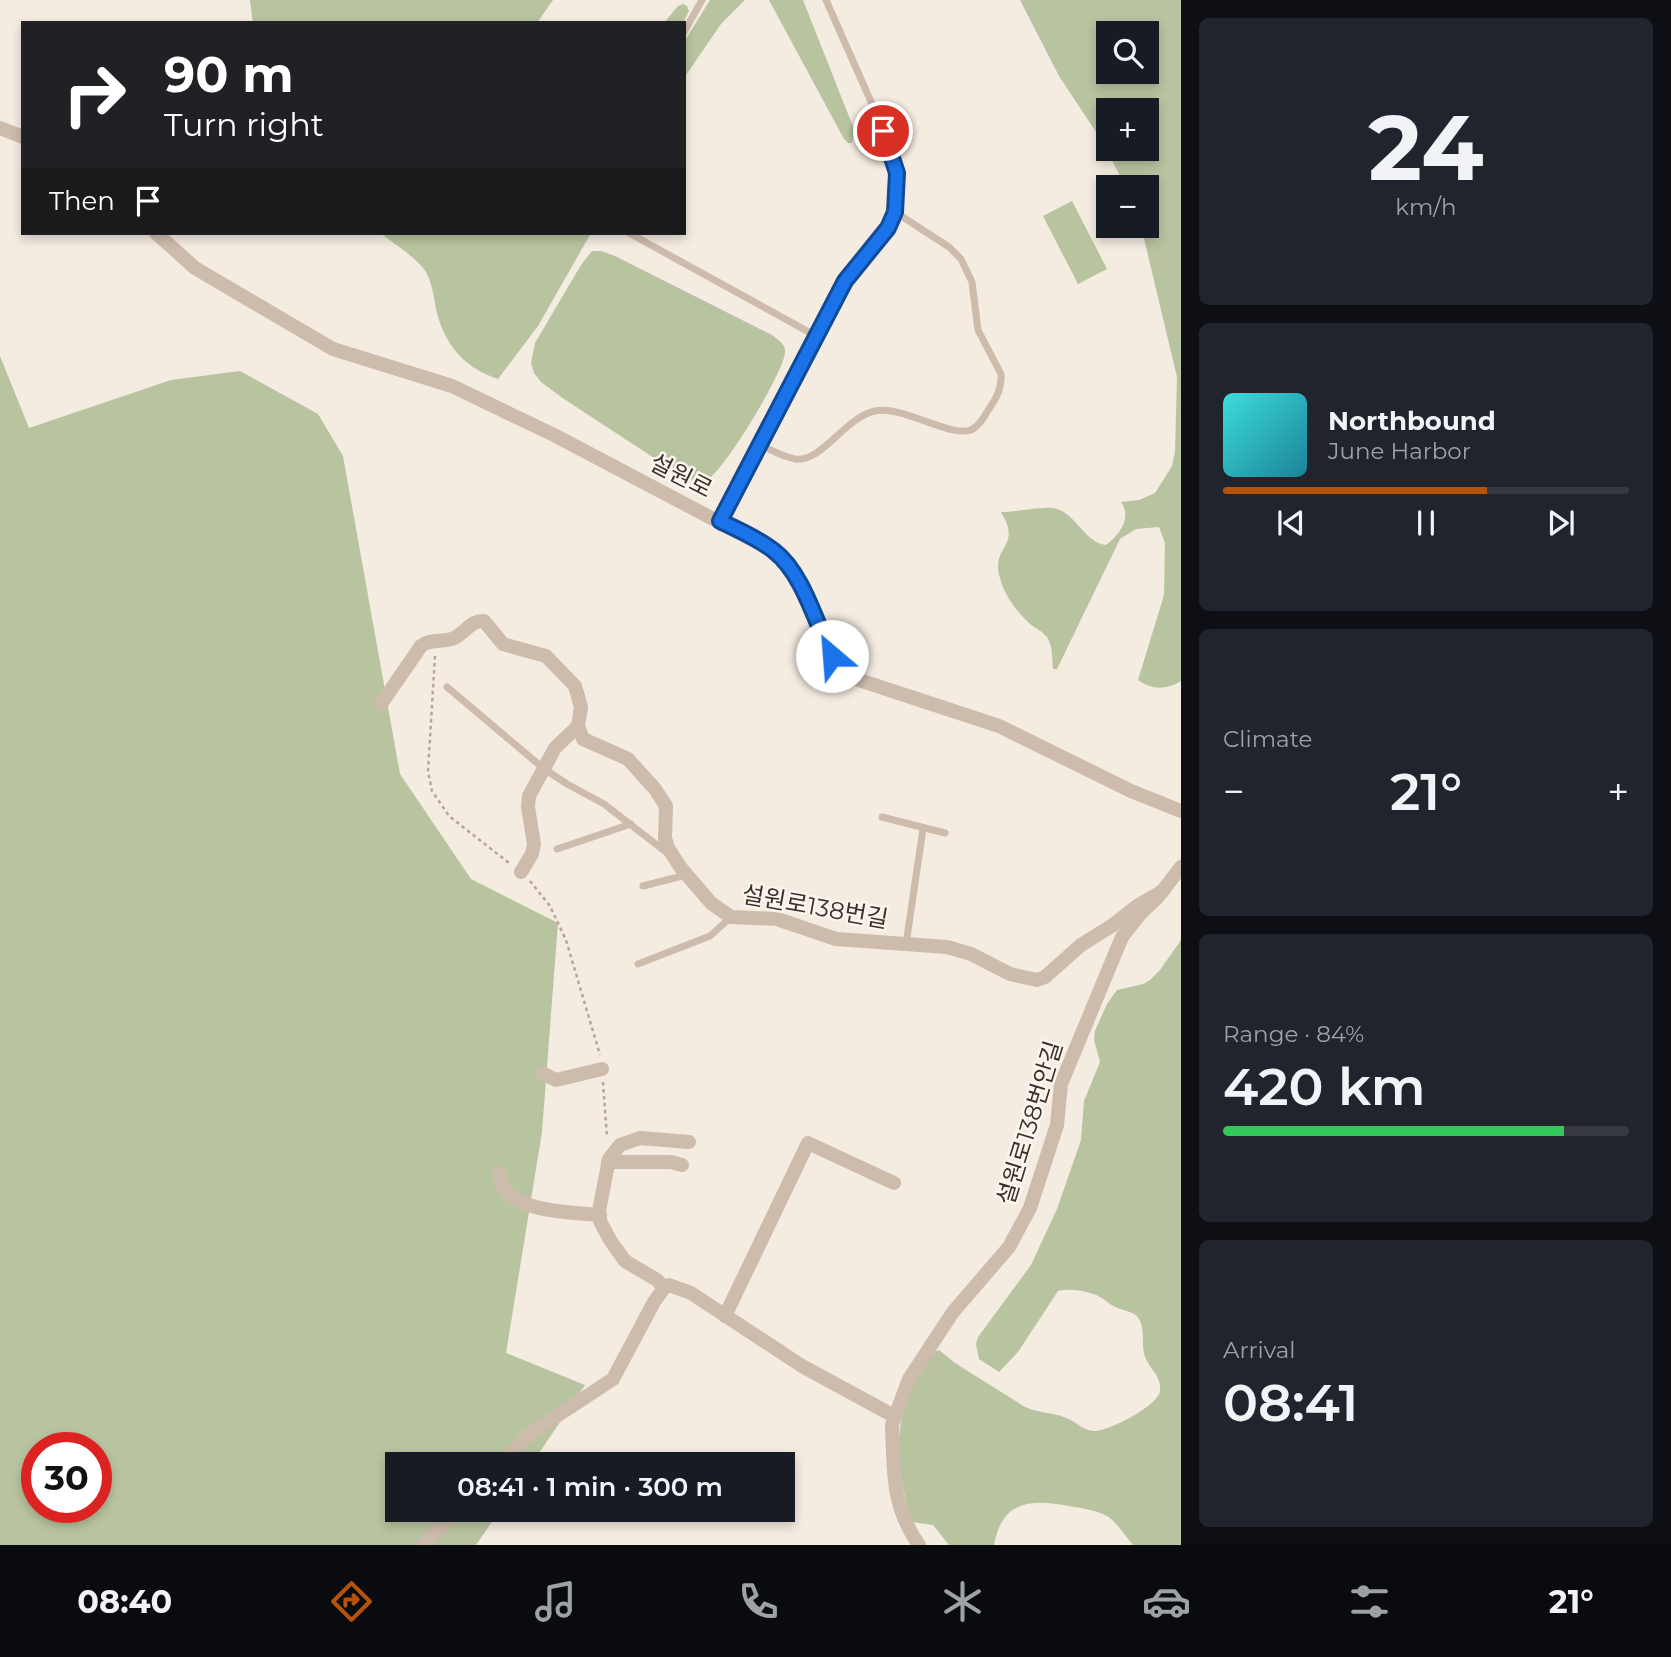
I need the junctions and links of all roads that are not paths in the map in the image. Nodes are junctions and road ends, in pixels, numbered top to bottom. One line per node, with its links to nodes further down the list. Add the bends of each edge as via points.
1 (702, 0): 3 (lane)
2 (826, 0): 6 (lane, via 895,162)
3 (686, 28)
4 (0, 128): 5 (street)
5 (21, 136)
6 (895, 212): 9 (lane, via 882,237 845,281); 10 (lane, via 949,247 967,270 978,330 1001,374 995,400 981,422 965,432 879,410 859,417 819,452 802,459)
7 (158, 235): 11 (street, 설원로, via 195,268 332,349 452,386)
8 (633, 235): 9 (lane)
9 (816, 336): 10 (lane)
10 (760, 445): 11 (lane)
11 (720, 521): 16 (street, 설원로, via 774,551 788,565 832,656 853,678 999,726)
12 (447, 687): 15 (lane)
13 (381, 704): 14 (street, via 421,646 454,638 481,620 507,646 545,656 575,687 581,708)
14 (578, 726): 15 (street, via 555,748); 22 (street, 설원로138번길, via 583,739 628,759 662,797 665,838)
15 (543, 768): 18 (lane); 24 (street, via 529,796 534,844)
16 (1181, 811)
17 (882, 817): 19 (lane)
18 (631, 824): 21 (lane); 22 (lane)
19 (923, 829): 20 (lane); 29 (lane)
20 (945, 834)
21 (557, 849)
22 (675, 860): 25 (street, 설원로138번길)
23 (1181, 867): 27 (street, 설원로138번안길)
24 (521, 872)
25 (686, 875): 26 (lane); 28 (street, 설원로138번길, via 710,903)
26 (643, 886)
27 (1163, 891): 29 (street, 설원로138번길, via 1037,980 1010,974 947,947); 41 (street, 설원로138번안길, via 1122,937 1061,1084 1057,1125 1030,1208 1009,1247 953,1312 909,1380)
28 (732, 917): 29 (street, 설원로138번길, via 777,919 836,939); 30 (lane, via 710,936)
29 (906, 944)
30 (638, 964)
31 (602, 1069): 32 (street, via 556,1080)
32 (542, 1073)
33 (689, 1142): 34 (street, via 631,1140 614,1150)
34 (608, 1163): 35 (street); 38 (street)
35 (682, 1165)
36 (499, 1173): 38 (street, via 506,1193 527,1204)
37 (894, 1183): 40 (street, via 808,1143)
38 (600, 1215): 39 (street, via 625,1261)
39 (664, 1287): 40 (street, via 683,1290); 42 (street, via 613,1379 528,1435)
40 (725, 1316): 41 (street, via 802,1366)
41 (894, 1416): 45 (street, 설원로138번안길, via 895,1486 900,1511)
42 (513, 1452)
43 (445, 1522): 44 (street)
44 (423, 1545)
45 (919, 1545)

